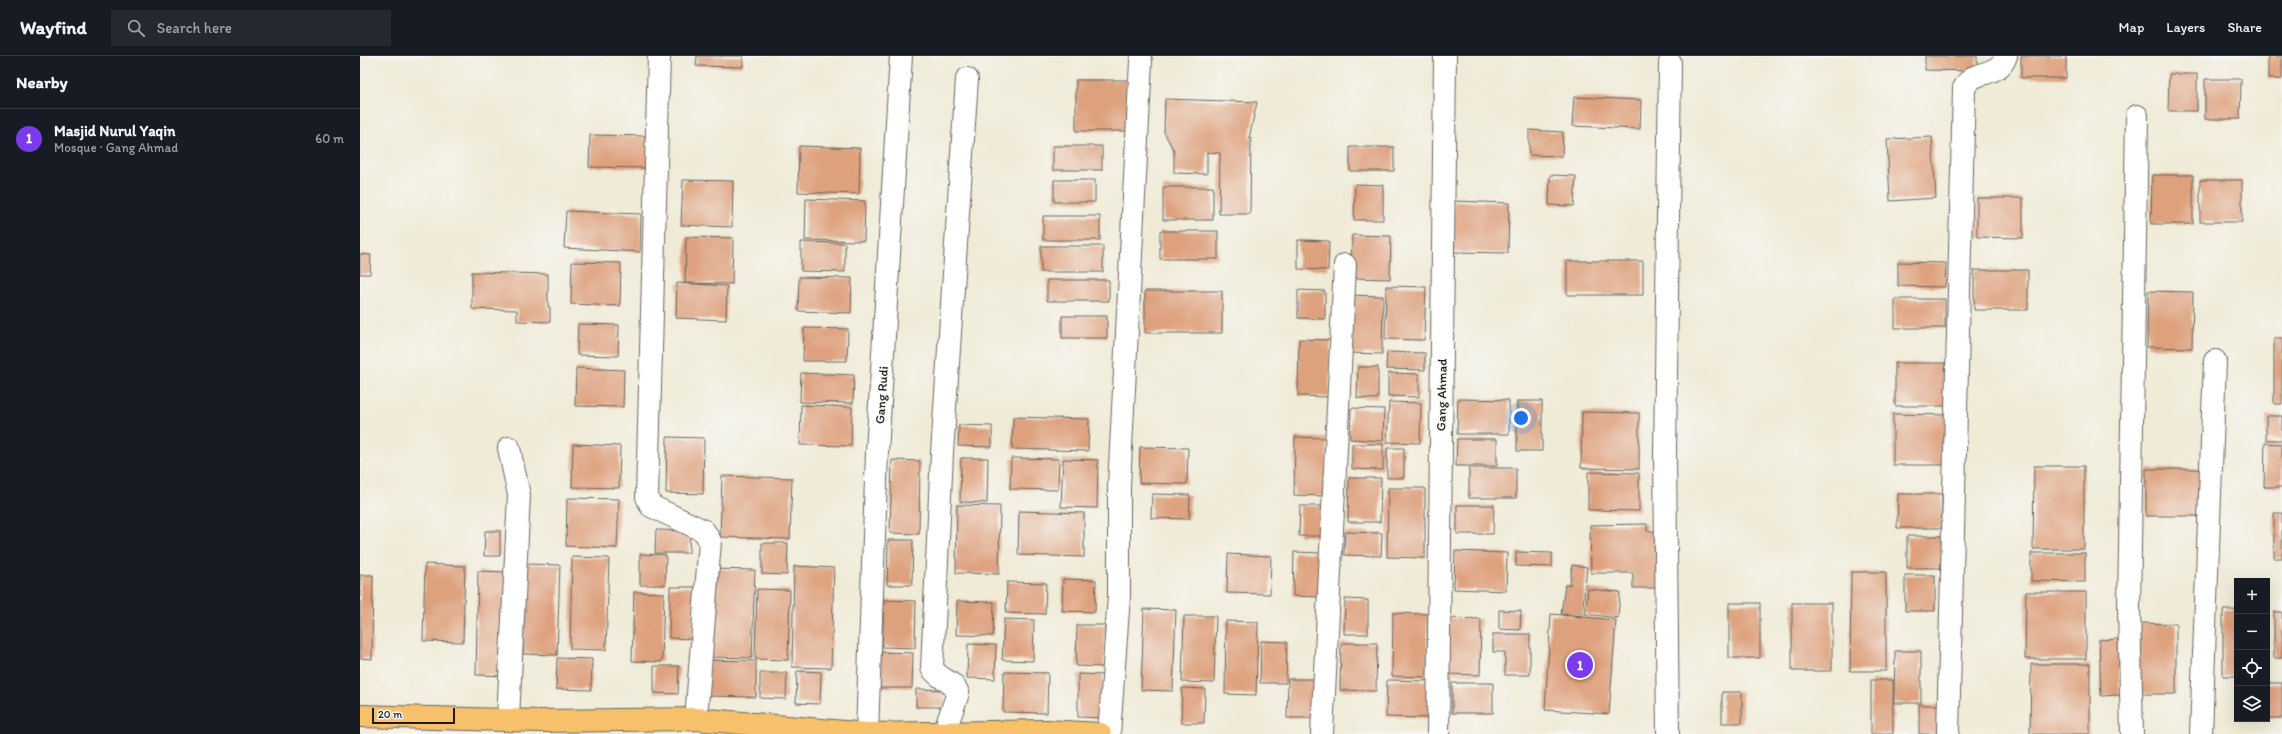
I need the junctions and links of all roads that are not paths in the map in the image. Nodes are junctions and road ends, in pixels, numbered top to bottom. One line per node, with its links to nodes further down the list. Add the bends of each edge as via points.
1 (659, 56): 13 (street, via 647,497 651,506 704,531 710,541)
2 (901, 56): 19 (street, Gang Rudi, via 877,452)
3 (1446, 56): 23 (street, Gang Ahmad)
4 (2006, 56): 25 (street, via 2003,64 1991,72 1971,79 1964,88)
5 (1141, 61): 21 (street, via 1119,486 1119,596)
6 (1670, 63): 24 (street, via 1665,455)
7 (967, 79): 18 (street, via 942,453 932,668 936,675 954,684 958,693)
8 (2137, 116): 26 (street, via 2129,608)
9 (1345, 265): 22 (street)
10 (2215, 362): 27 (street)
11 (509, 448): 14 (street, via 519,495)
12 (360, 716): 14 (main road)
13 (696, 719): 15 (main road); 16 (main road)
14 (496, 724): 15 (main road)
15 (542, 728)
16 (734, 728): 19 (main road)
17 (1046, 732): 18 (main road); 20 (main road)
18 (944, 733): 19 (main road)
19 (867, 734)
20 (1100, 734)
21 (1109, 734)
22 (1322, 734)
23 (1438, 734)
24 (1668, 734)
25 (1948, 734)
26 (2132, 734)
27 (2201, 734)

